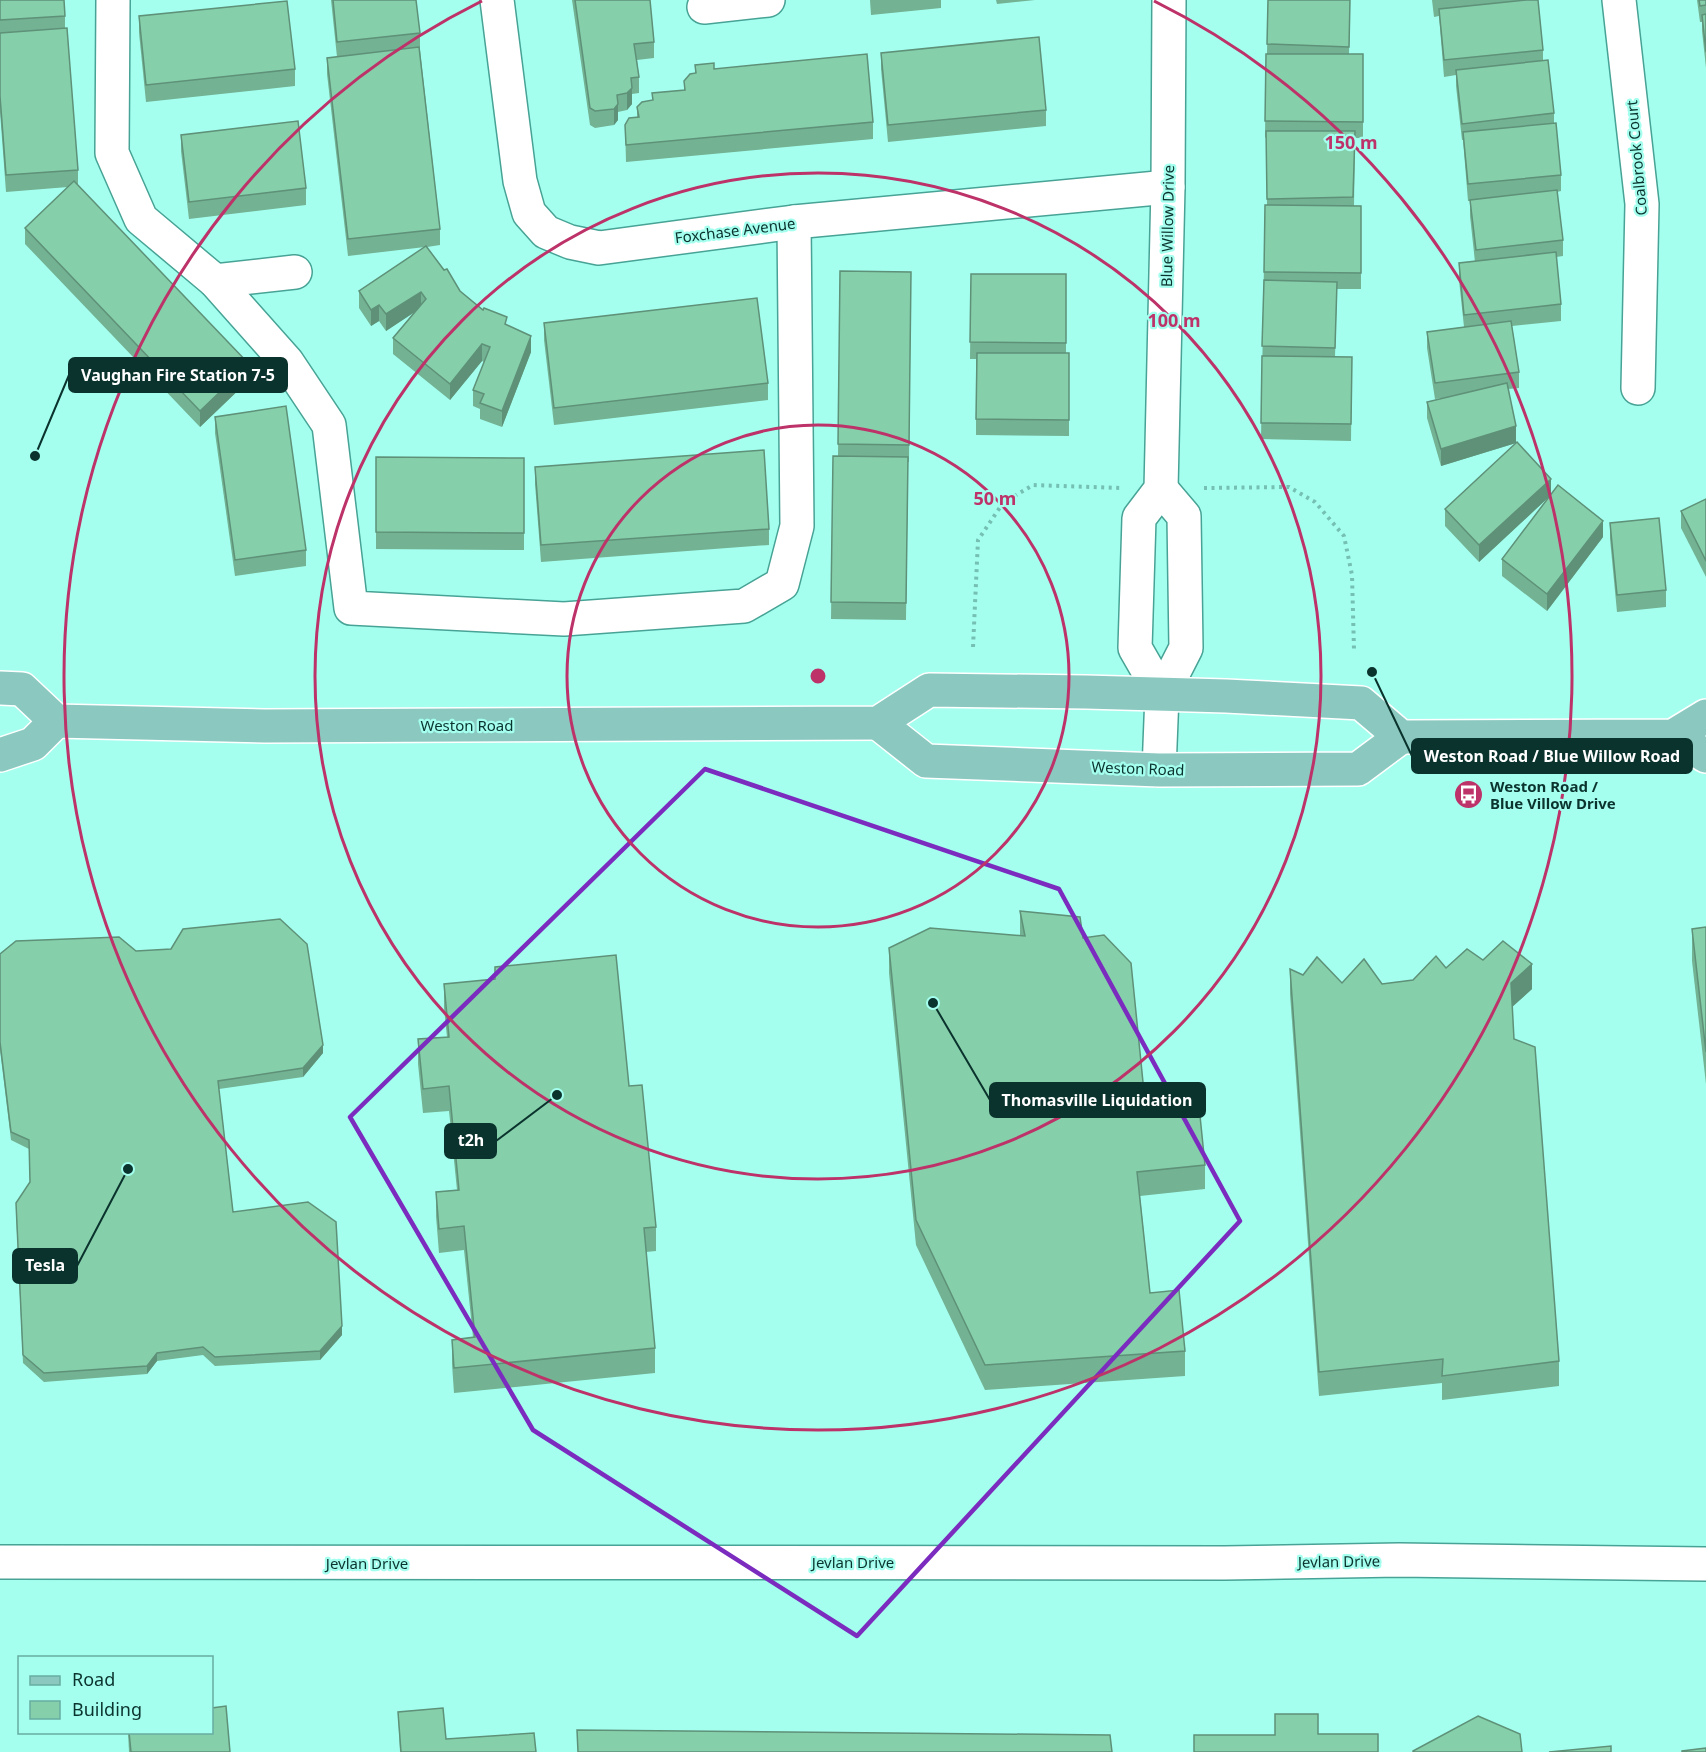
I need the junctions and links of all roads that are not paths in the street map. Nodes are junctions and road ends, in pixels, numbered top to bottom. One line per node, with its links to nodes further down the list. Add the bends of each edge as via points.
1 (117, 0): 10 (street, via 112,153 141,219)
2 (497, 0): 8 (street, Foxchase Avenue, via 520,181 529,213 546,232 599,248)
3 (768, 0): 6 (street)
4 (1169, 0): 7 (street, Blue Willow Drive)
5 (1619, 0): 11 (street, Coalbrook Court, via 1642,204)
6 (704, 7)
7 (1168, 187): 8 (street, Foxchase Avenue); 12 (street, Blue Willow Drive)
8 (794, 222): 10 (street, via 797,526 782,584 744,606 564,619 351,608 328,425 287,362)
9 (295, 272): 10 (street)
10 (215, 281)
11 (1638, 388)
12 (1161, 489): 14 (street, via 1184,516 1186,648); 14 (street, via 1139,518 1135,648)
13 (0, 688): 16 (main road, via 22,689)
14 (1162, 695): 17 (main road, via 929,690); 19 (main road, via 1361,703); 22 (street)
15 (1706, 716): 18 (main road)
16 (56, 721): 17 (main road, Weston Road, via 265,726); 20 (main road, via 33,744)
17 (878, 723): 22 (main road, Weston Road, via 926,760)
18 (1673, 736): 19 (main road); 21 (main road)
19 (1401, 737): 22 (main road, Weston Road, via 1358,769)
20 (0, 755)
21 (1706, 756)
22 (1159, 770)
23 (0, 1562): 24 (street, Jevlan Drive, via 1410,1560)
24 (1706, 1564)

